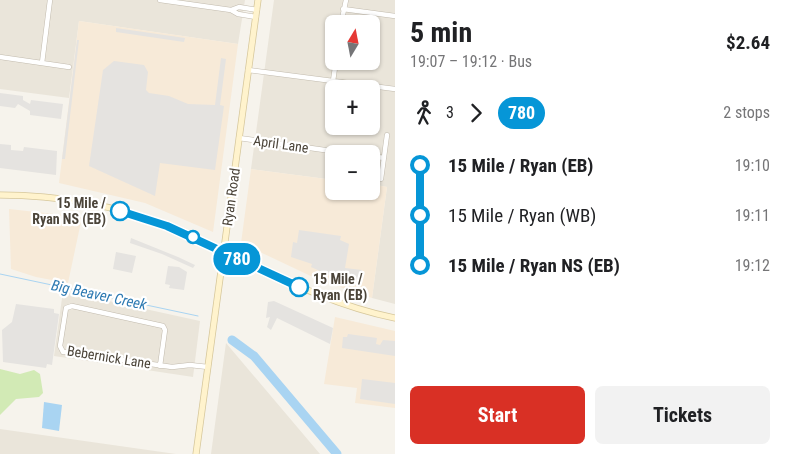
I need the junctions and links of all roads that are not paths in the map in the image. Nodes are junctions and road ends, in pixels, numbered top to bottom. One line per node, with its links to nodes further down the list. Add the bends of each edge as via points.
1 (50, 0): 12 (street)
2 (160, 0): 6 (street)
3 (258, 0): 7 (main road, Ryan Road)
4 (346, 0): 5 (street)
5 (343, 9): 8 (street); 9 (street)
6 (231, 10): 7 (street, via 239,7); 10 (street)
7 (257, 10): 10 (main road, Ryan Road)
8 (342, 15)
9 (395, 16)
10 (256, 17): 14 (main road, Ryan Road)
11 (0, 57): 12 (street)
12 (42, 63): 13 (street)
13 (69, 67)
14 (248, 70): 15 (street); 19 (main road, Ryan Road)
15 (325, 80)
16 (380, 87): 17 (street)
17 (395, 89)
18 (387, 135): 22 (street)
19 (239, 138): 20 (street, April Lane); 25 (main road, Ryan Road)
20 (325, 150)
21 (380, 157): 22 (street)
22 (384, 158): 23 (street)
23 (381, 179)
24 (0, 195): 25 (main road, via 42,197 100,206 167,226)
25 (224, 252): 26 (main road, via 331,300); 28 (main road, Ryan Road)
26 (395, 318)
27 (160, 366): 27 (street, Bebernick Lane, via 63,352 60,346 66,308 72,306 164,327); 28 (street, Bebernick Lane)
28 (208, 367): 29 (main road, Ryan Road)
29 (197, 454)

